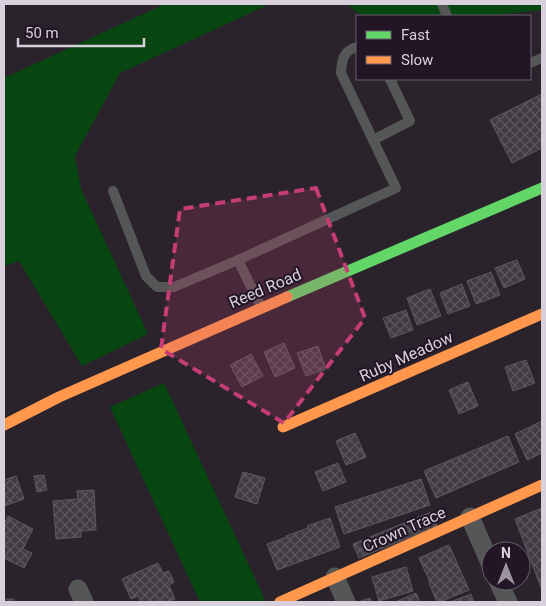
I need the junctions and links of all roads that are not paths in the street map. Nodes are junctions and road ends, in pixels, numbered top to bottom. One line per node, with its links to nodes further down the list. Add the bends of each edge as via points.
1 (356, 47): 3 (lane, via 342,59 341,73)
2 (390, 80): 3 (lane, via 410,121)
3 (373, 140): 6 (lane, via 396,188)
4 (542, 188): 7 (street, Reed Road)
5 (113, 191): 6 (lane, via 146,276 157,287 174,287)
6 (238, 260): 7 (lane)
7 (261, 308): 9 (street, Reed Road)
8 (542, 314): 10 (street, Ruby Meadow)
9 (4, 424)
10 (283, 427)
11 (542, 485): 12 (street, Crown Trace)
12 (470, 517): 13 (street); 14 (street, Crown Trace)
13 (481, 542)
14 (335, 577): 15 (street, Crown Trace); 16 (street)
15 (280, 602)
16 (346, 602)

